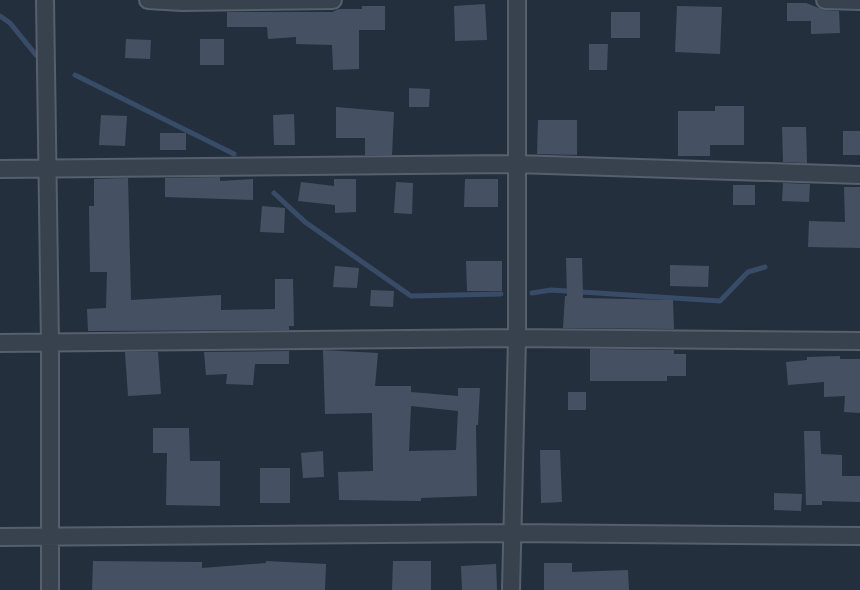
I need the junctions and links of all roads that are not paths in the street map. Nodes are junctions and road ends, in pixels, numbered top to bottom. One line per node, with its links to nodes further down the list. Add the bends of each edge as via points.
1 (45, 0): 9 (street)
2 (148, 0): 3 (street)
3 (333, 0)
4 (517, 0): 7 (street)
5 (825, 0): 6 (street)
6 (860, 1)
7 (516, 164): 9 (street); 10 (street); 11 (street)
8 (0, 169): 9 (street)
9 (47, 170): 14 (street)
10 (860, 175)
11 (516, 338): 12 (street); 14 (street); 15 (street)
12 (860, 341)
13 (0, 343): 14 (street)
14 (50, 344): 18 (street)
15 (514, 533): 16 (street); 18 (street); 20 (street)
16 (860, 536)
17 (0, 537): 18 (street)
18 (51, 537): 19 (street)
19 (50, 590)
20 (511, 590)

